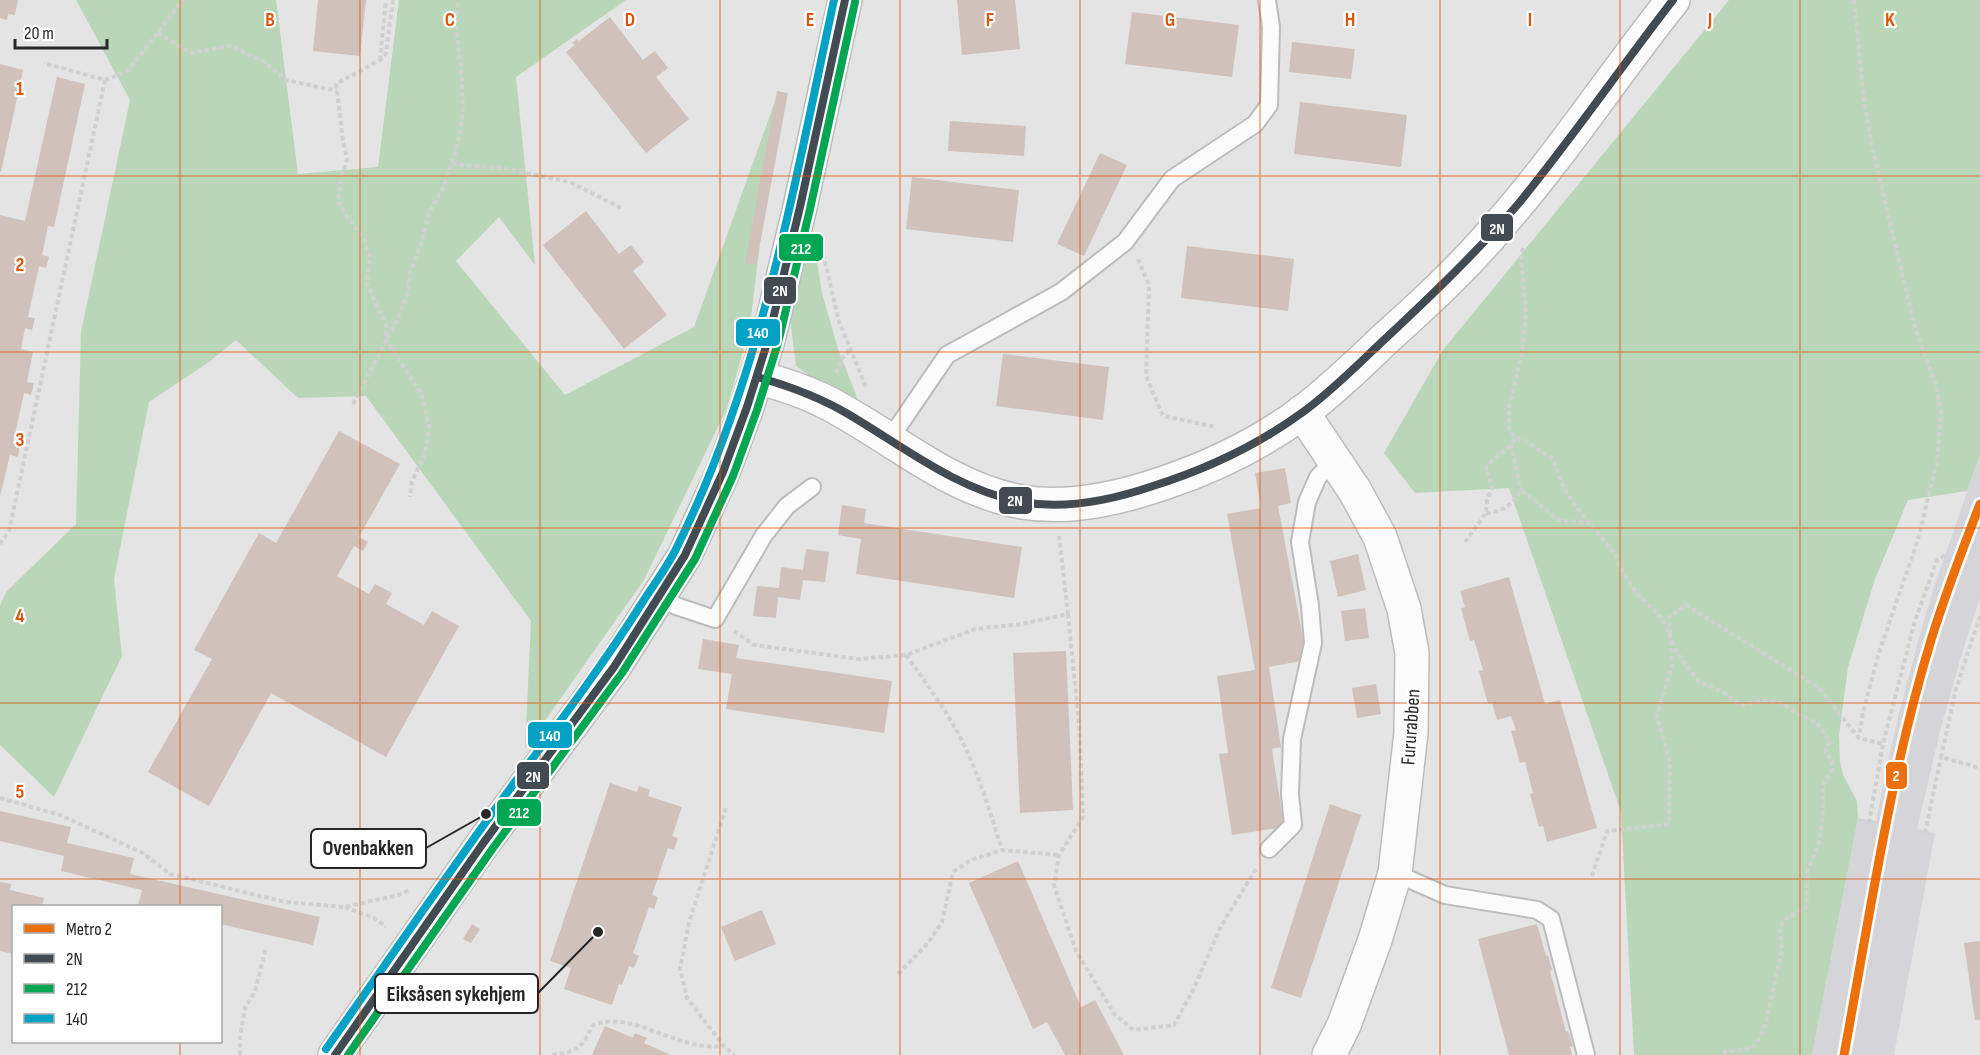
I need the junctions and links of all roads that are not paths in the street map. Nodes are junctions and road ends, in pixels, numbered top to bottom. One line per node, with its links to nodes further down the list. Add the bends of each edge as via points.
1 (845, 0): 4 (street, via 798,218)
2 (1267, 0): 6 (lane, via 1271,27 1269,105 1255,124 1172,178 1125,242 1061,292 947,355)
3 (1673, 0): 5 (street, via 1497,228 1418,309)
4 (757, 377): 6 (street, via 794,388); 9 (street, via 723,472 685,555)
5 (1302, 412): 6 (street, via 1233,455 1184,477 1114,498 1056,505 996,496 972,486); 7 (street, Fururabben)
6 (894, 433)
7 (1334, 461): 10 (lane, via 1318,477 1307,502 1300,542 1313,644 1292,739 1293,825); 11 (street, Fururabben, via 1380,537 1404,609 1412,653 1411,733)
8 (812, 487): 9 (lane, via 787,506 764,535 716,620)
9 (660, 596): 12 (street, via 608,675 484,842)
10 (1269, 849)
11 (1395, 873): 13 (street, Fururabben, via 1375,940); 14 (lane, via 1445,895 1537,910 1551,919)
12 (335, 1055)
13 (1329, 1055)
14 (1586, 1055)

